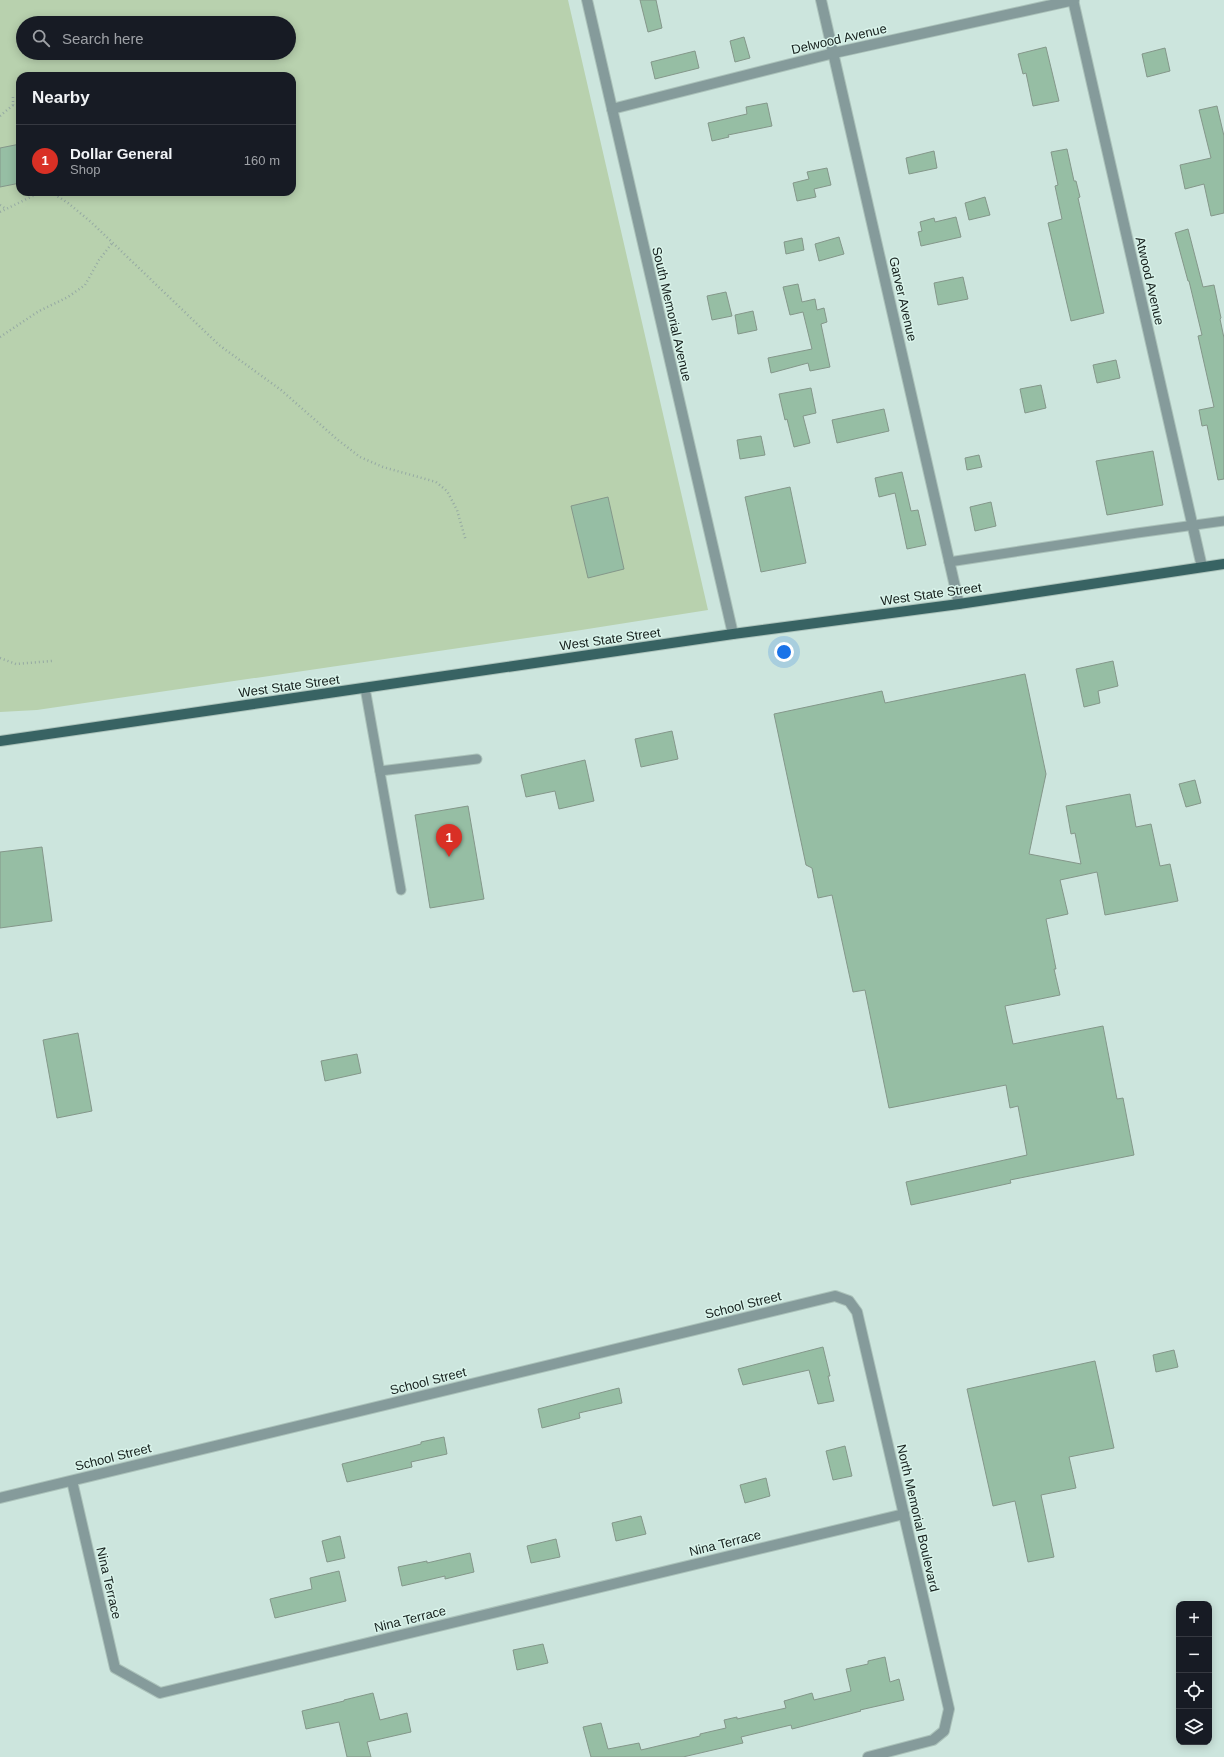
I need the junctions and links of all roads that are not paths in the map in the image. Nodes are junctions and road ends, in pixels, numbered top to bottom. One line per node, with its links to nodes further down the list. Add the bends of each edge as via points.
1 (587, 0): 5 (street, South Memorial Avenue)
2 (821, 0): 4 (street, Garver Avenue)
3 (1073, 0): 4 (street, Delwood Avenue); 7 (street, Atwood Avenue)
4 (834, 53): 5 (street, Delwood Avenue); 8 (street, Garver Avenue)
5 (612, 109): 12 (street, South Memorial Avenue)
6 (1224, 521): 7 (lane)
7 (1193, 526): 8 (lane, via 1137,532); 10 (street, Atwood Avenue)
8 (949, 562): 11 (street, Garver Avenue)
9 (1224, 564): 10 (main road, West State Street)
10 (1202, 567): 11 (main road, West State Street)
11 (959, 604): 12 (main road, West State Street)
12 (732, 634): 13 (main road, West State Street)
13 (365, 688): 14 (main road, West State Street); 16 (lane)
14 (0, 741)
15 (477, 759): 16 (lane)
16 (380, 771): 17 (lane)
17 (401, 890)
18 (857, 1312): 19 (street, School Street, via 849,1301 835,1296); 21 (street, North Memorial Boulevard)
19 (72, 1480): 20 (street, School Street); 21 (street, Nina Terrace, via 115,1668 160,1693)
20 (0, 1498)
21 (904, 1514): 22 (street, North Memorial Boulevard, via 949,1709 944,1731 933,1740)
22 (868, 1757)

